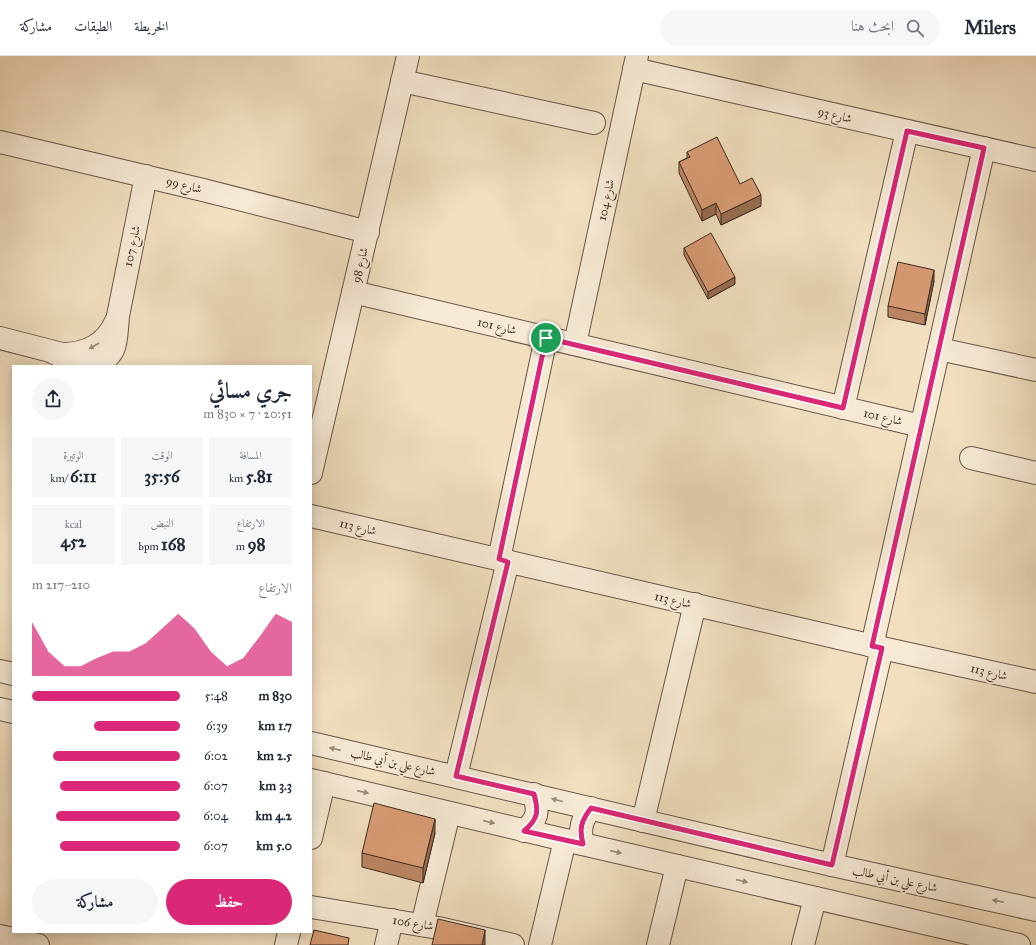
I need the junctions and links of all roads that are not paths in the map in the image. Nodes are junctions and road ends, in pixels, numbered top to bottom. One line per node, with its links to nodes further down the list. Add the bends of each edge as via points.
1 (408, 56): 3 (street, شارع 98)
2 (635, 63): 5 (street, شارع 93); 15 (street, شارع 104)
3 (402, 81): 4 (street); 10 (street, شارع 98)
4 (594, 123)
5 (907, 131): 7 (street, شارع 93); 20 (street)
6 (0, 142): 9 (street, شارع 99)
7 (984, 148): 8 (street, شارع 93); 16 (street)
8 (1036, 160)
9 (146, 176): 10 (street, شارع 99); 12 (street, شارع 107)
10 (368, 232): 11 (street, شارع 98)
11 (353, 292): 14 (street, شارع 101); 21 (street, شارع 98)
12 (118, 316): 17 (street, شارع 107, one-way to 17, via 108,335 92,348 73,354); 18 (street, شارع 107, via 116,338)
13 (0, 338): 17 (street, شارع 107)
14 (546, 338): 15 (street, شارع 101); 27 (street)
15 (575, 344): 20 (street, شارع 101)
16 (939, 349): 19 (street); 22 (street)
17 (52, 352): 18 (street, شارع 107, via 85,365)
18 (107, 363)
19 (1036, 370)
20 (843, 408): 22 (street, شارع 101)
21 (317, 421): 24 (street, شارع 98)
22 (921, 426): 29 (street)
23 (971, 458): 25 (street)
24 (312, 464)
25 (1036, 473)
26 (312, 516): 27 (street, شارع 113)
27 (504, 560): 28 (street, شارع 113); 36 (street)
28 (695, 604): 29 (street, شارع 113); 41 (street)
29 (877, 647): 32 (street, شارع 113); 45 (street)
30 (0, 671): 31 (street)
31 (12, 674)
32 (1036, 682)
33 (0, 709): 34 (street)
34 (12, 712)
35 (312, 743): 36 (street, شارع علي بن أبي طالب, one-way to 35)
36 (456, 776): 38 (street, شارع علي بن أبي طالب)
37 (317, 781): 40 (street, one-way to 40); 42 (street)
38 (534, 794): 39 (street, شارع علي بن أبي طالب, one-way to 38); 43 (street, via 537,804 536,815 532,824)
39 (591, 808): 41 (street, شارع علي بن أبي طالب); 44 (street, via 581,825 581,835)
40 (448, 813): 43 (street, one-way to 43); 51 (street)
41 (643, 821): 45 (street, شارع علي بن أبي طالب)
42 (312, 828)
43 (524, 831): 44 (street)
44 (574, 842): 46 (street, one-way to 46); 58 (street)
45 (832, 865): 49 (street, شارع علي بن أبي طالب, one-way to 45)
46 (677, 866): 47 (street, one-way to 47); 59 (street)
47 (815, 898): 60 (street); 61 (street)
48 (312, 907): 50 (street, شارع 106)
49 (1036, 910)
50 (392, 920): 51 (street, شارع 106); 56 (street)
51 (422, 925): 57 (street, شارع 106)
52 (289, 933): 55 (street)
53 (0, 936): 54 (street)
54 (38, 945)
55 (286, 945)
56 (386, 945)
57 (513, 945)
58 (540, 945)
59 (658, 945)
60 (803, 945)
61 (1019, 945)

